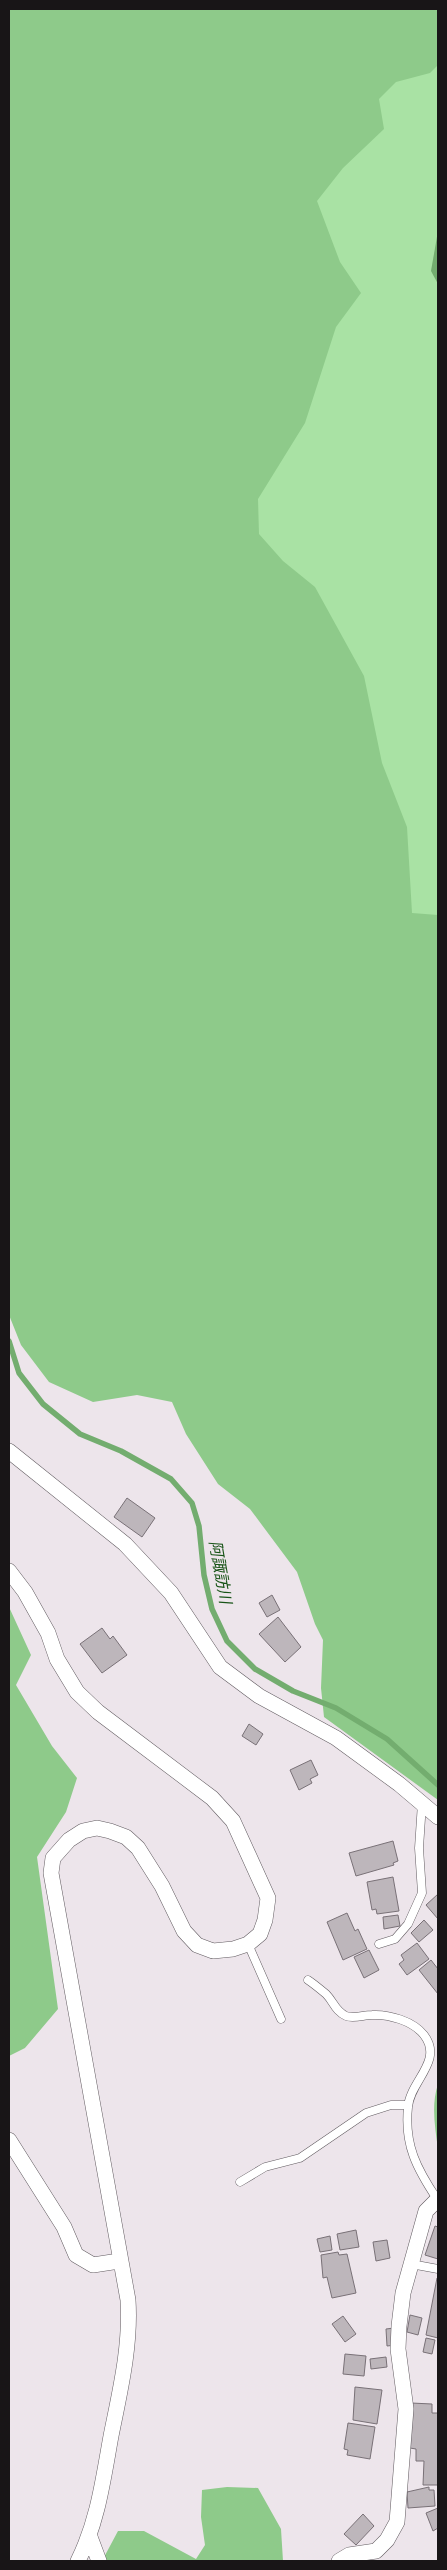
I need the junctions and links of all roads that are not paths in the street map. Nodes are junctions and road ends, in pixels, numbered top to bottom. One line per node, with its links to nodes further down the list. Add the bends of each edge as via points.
1 (9, 1451): 3 (street, via 126,1544 170,1593 220,1667 258,1696 336,1738)
2 (9, 1571): 5 (street, via 48,1632 57,1659 77,1692 98,1712 212,1798 233,1820 268,1898 260,1934)
3 (422, 1803): 4 (street); 6 (lane, via 419,1848 422,1893 408,1924 395,1939)
4 (438, 1817)
5 (248, 1944): 8 (lane); 13 (street, via 213,1952 197,1945 184,1931 149,1862 126,1837 97,1828 83,1832 69,1840 53,1858 51,1873)
6 (379, 1944)
7 (308, 1980): 9 (lane, via 328,1996 336,2010 348,2017 374,2015 396,2018 423,2035 431,2055)
8 (281, 2019)
9 (408, 2105): 11 (lane, via 391,2104 366,2113 300,2158 265,2167); 12 (lane, via 410,2146 418,2170)
10 (9, 2140): 13 (street, via 64,2227 76,2255 92,2265)
11 (240, 2182)
12 (438, 2199): 14 (street, via 426,2211)
13 (119, 2261): 16 (street, via 128,2300 127,2350 101,2498)
14 (411, 2264): 15 (lane); 19 (street, via 398,2326 406,2409 397,2522 376,2551 350,2555)
15 (438, 2269)
16 (90, 2537): 17 (street); 18 (street)
17 (78, 2561)
18 (99, 2561)
19 (339, 2561)

